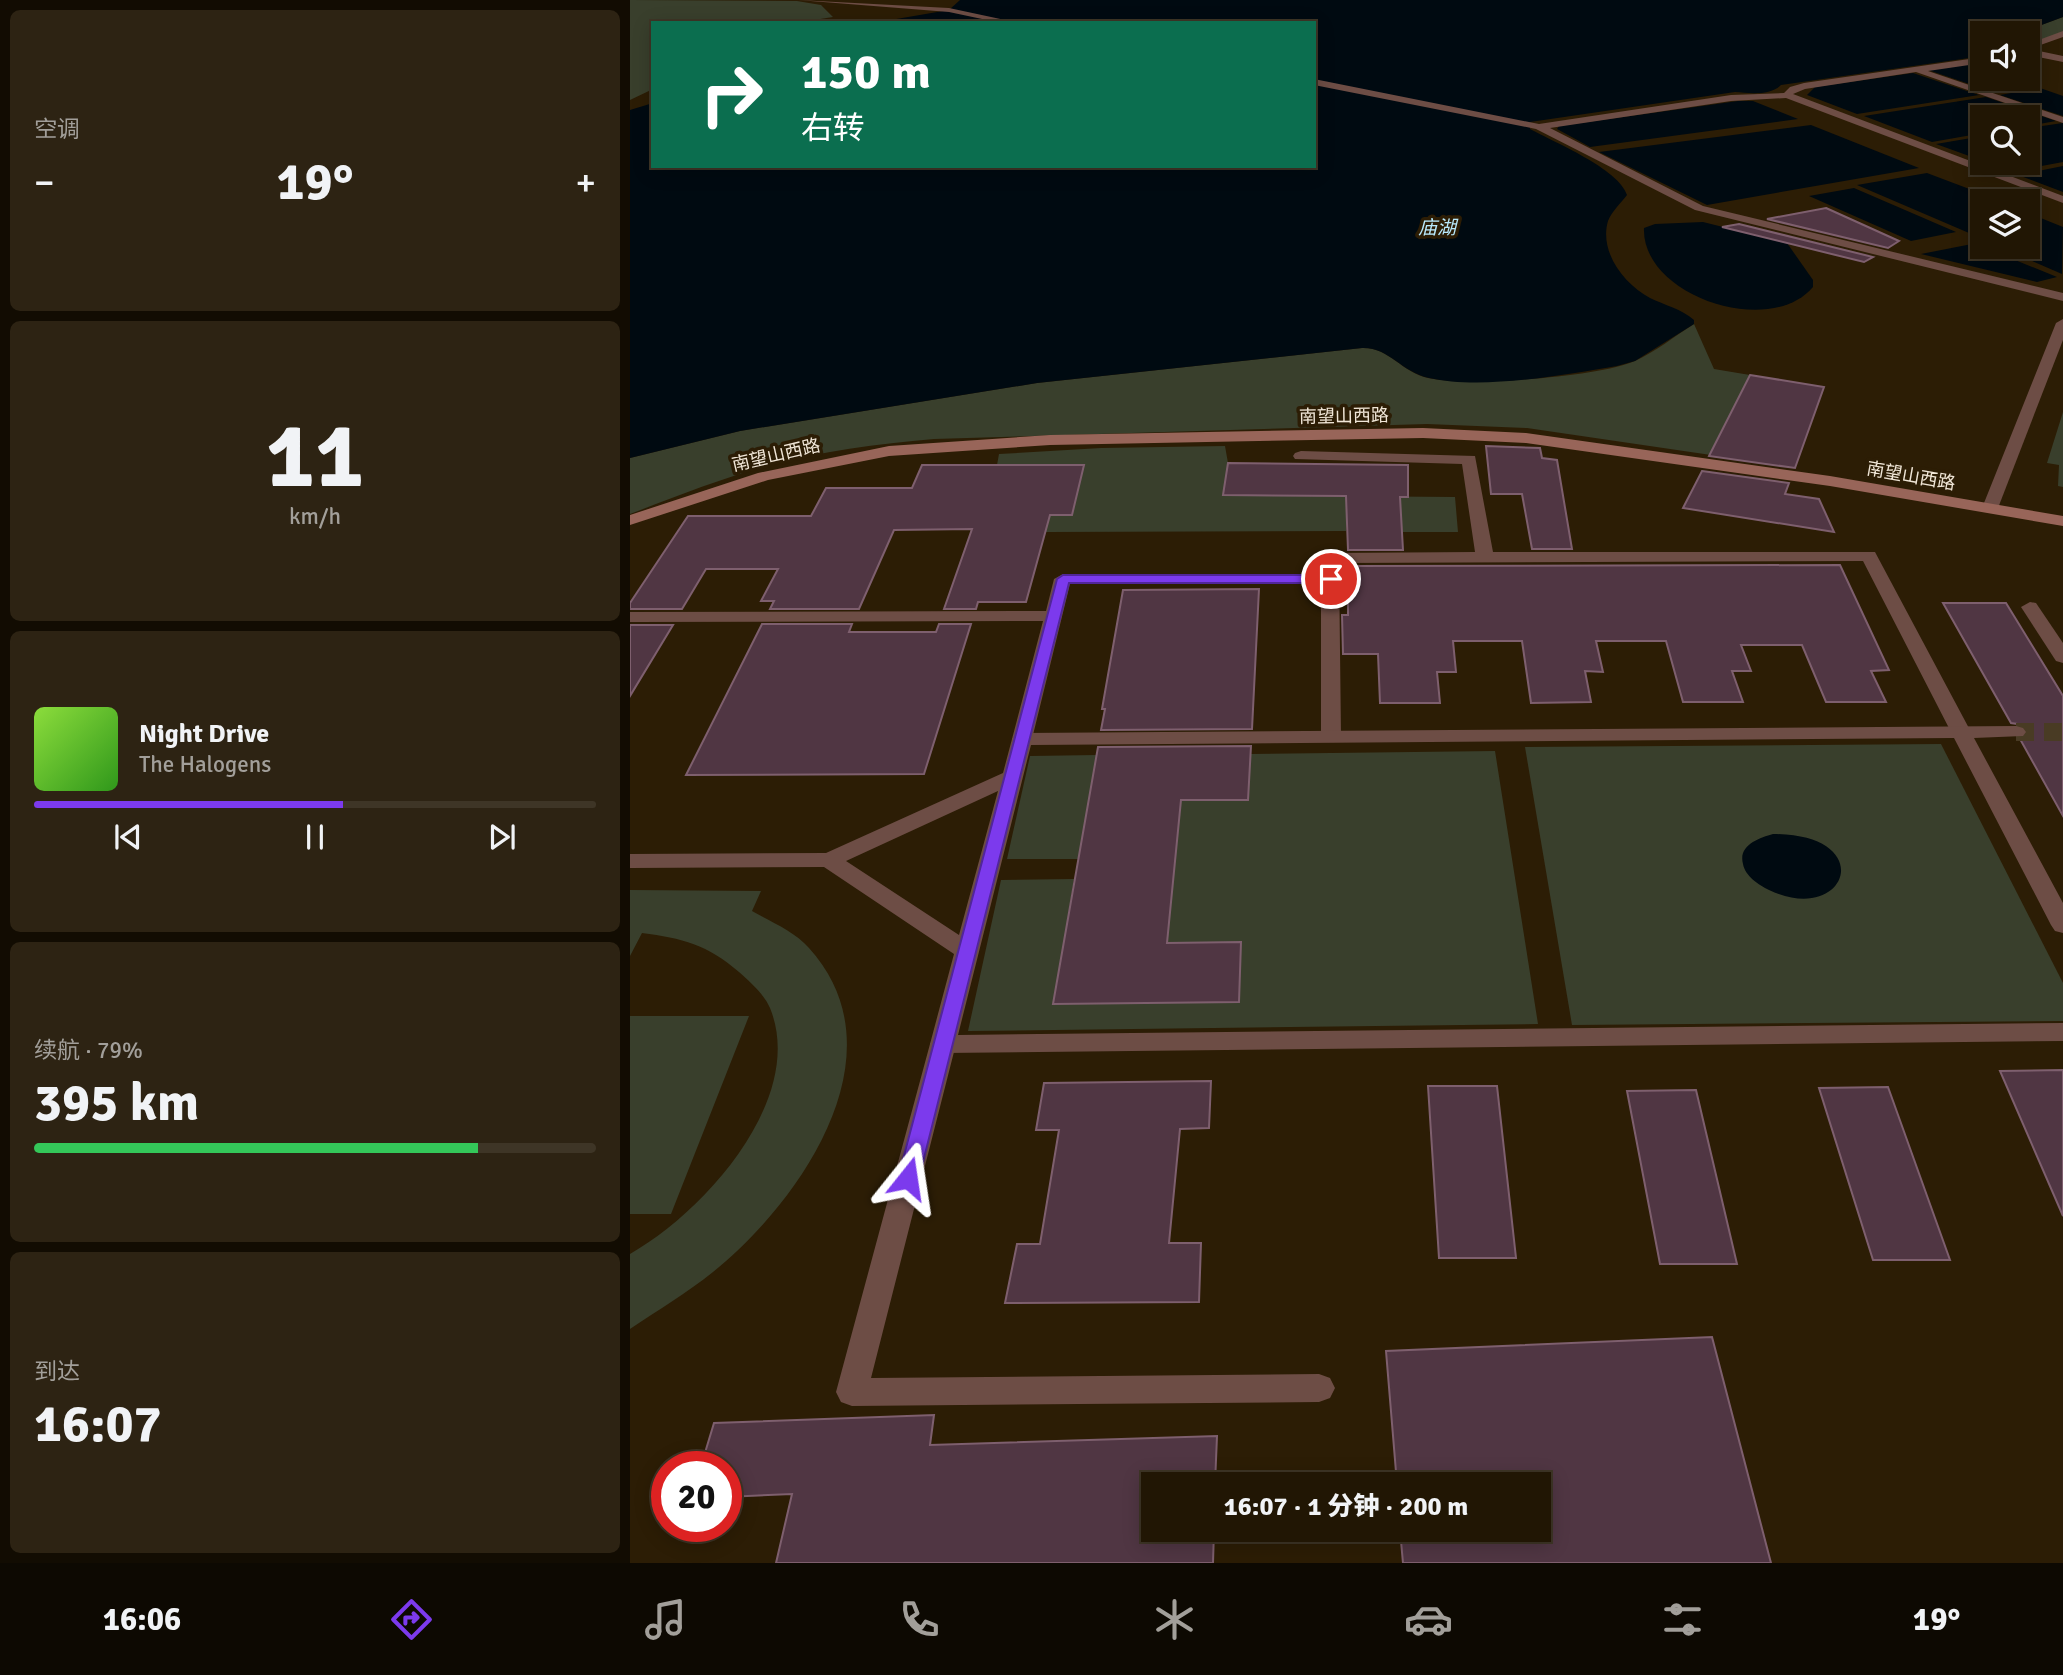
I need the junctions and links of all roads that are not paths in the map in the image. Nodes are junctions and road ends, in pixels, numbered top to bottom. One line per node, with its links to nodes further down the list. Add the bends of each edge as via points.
1 (802, 0): 2 (street, via 949,10)
2 (1005, 21)
3 (2063, 34): 4 (street)
4 (2040, 45)
5 (2040, 53): 6 (street)
6 (2063, 59)
7 (1970, 62): 8 (street)
8 (1914, 70): 10 (street, via 1798,87); 11 (street)
9 (1316, 82): 12 (street)
10 (1787, 95): 12 (street, via 1731,98); 13 (street)
11 (2063, 120)
12 (1539, 127): 14 (street, via 1699,208)
13 (2063, 200)
14 (2063, 297)
15 (2063, 323): 17 (street)
16 (1301, 456): 20 (street, via 1469,459)
17 (1990, 508): 18 (street, 南望山西路, via 1526,438 1423,433 1050,440 889,451 764,476); 19 (street, 南望山西路)
18 (630, 520)
19 (2063, 521)
20 (1485, 558): 21 (street, via 1330,558); 26 (street, via 1869,556)
21 (1331, 579): 23 (street, via 1063,579); 28 (street)
22 (2030, 607): 25 (street)
23 (1054, 616): 24 (street); 29 (street)
24 (630, 617)
25 (2063, 657)
26 (1961, 732): 27 (street); 28 (street); 33 (street)
27 (2016, 732)
28 (1331, 737): 29 (street)
29 (1022, 739): 30 (street)
30 (1012, 777): 31 (street); 34 (street)
31 (829, 860): 32 (street); 34 (street)
32 (630, 861)
33 (2063, 925)
34 (967, 951): 36 (street)
35 (2063, 1032): 36 (street)
36 (943, 1044): 37 (street, via 852,1392)
37 (1319, 1388)

